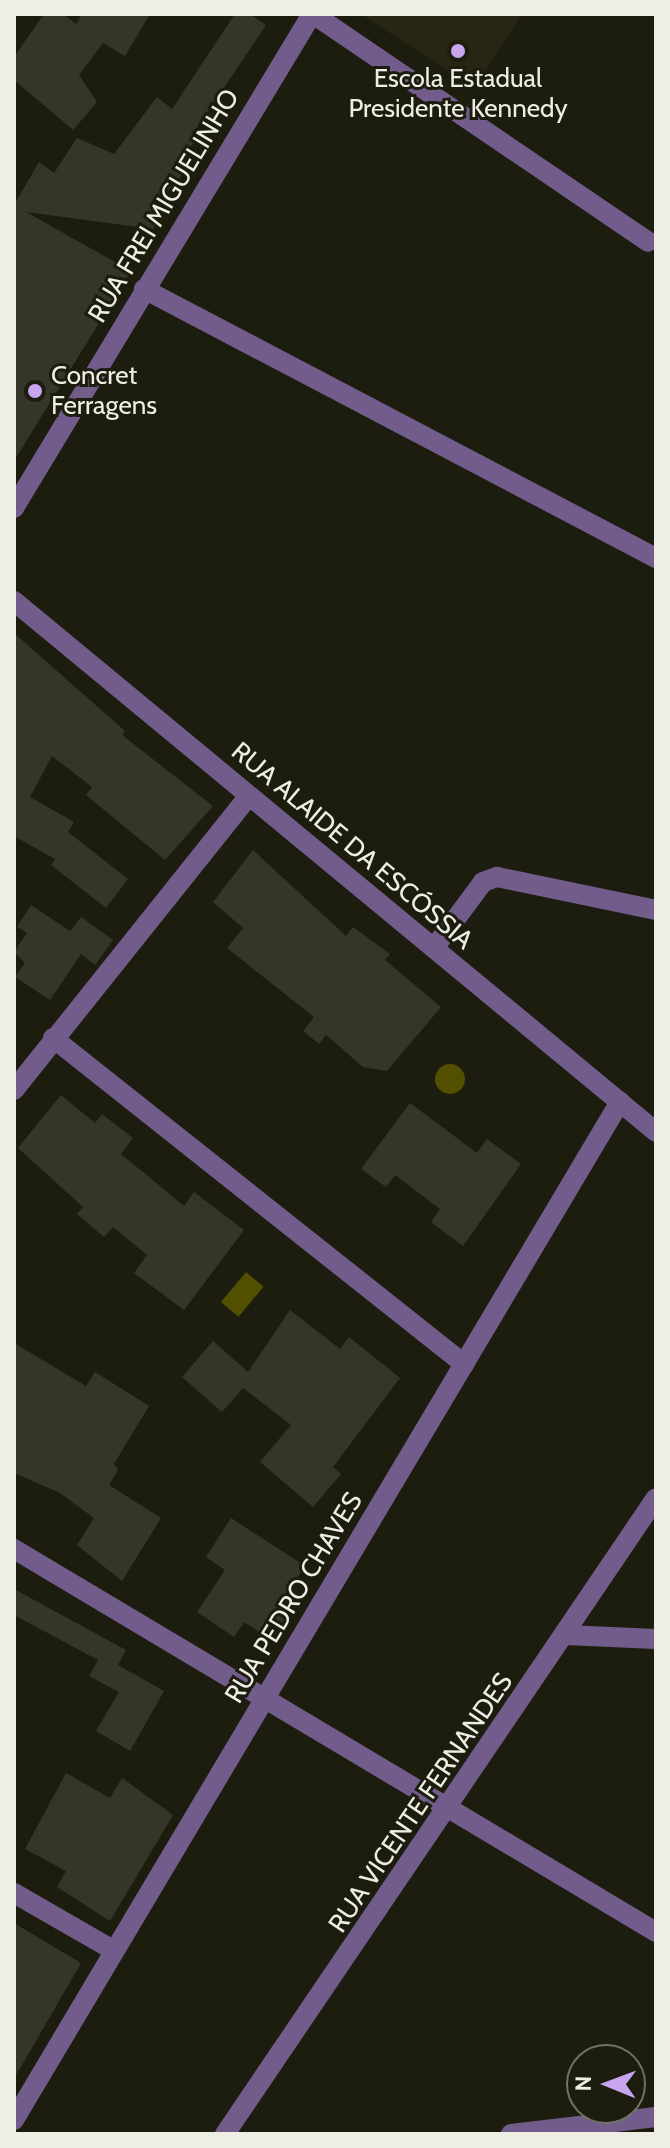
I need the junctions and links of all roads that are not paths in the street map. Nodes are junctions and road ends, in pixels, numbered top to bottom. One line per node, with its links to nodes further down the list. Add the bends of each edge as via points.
1 (312, 14): 2 (street); 3 (street, RUA FREI MIGUELINHO)
2 (648, 242)
3 (144, 289): 4 (street, RUA FREI MIGUELINHO); 5 (street)
4 (14, 508)
5 (656, 558)
6 (14, 601): 7 (street, RUA ALAIDE DA ESCÓSSIA)
7 (249, 796): 9 (street, RUA ALAIDE DA ESCÓSSIA); 10 (street)
8 (656, 910): 9 (street, via 497,877 483,882)
9 (434, 948): 12 (street, RUA ALAIDE DA ESCÓSSIA)
10 (53, 1038): 11 (street); 14 (street)
11 (14, 1090)
12 (620, 1102): 13 (street, RUA ALAIDE DA ESCÓSSIA); 14 (street, RUA PEDRO CHAVES)
13 (656, 1132)
14 (464, 1364): 19 (street, RUA PEDRO CHAVES)
15 (656, 1498): 17 (street, RUA VICENTE FERNANDES)
16 (14, 1549): 19 (street)
17 (565, 1635): 18 (street); 20 (street, RUA VICENTE FERNANDES)
18 (656, 1639)
19 (265, 1698): 20 (street); 23 (street, RUA PEDRO CHAVES)
20 (451, 1808): 22 (street); 26 (street, RUA VICENTE FERNANDES)
21 (14, 1893): 23 (street)
22 (656, 1932)
23 (115, 1951): 25 (street, RUA PEDRO CHAVES)
24 (656, 2117): 27 (street)
25 (14, 2120)
26 (225, 2134)
27 (511, 2134)

